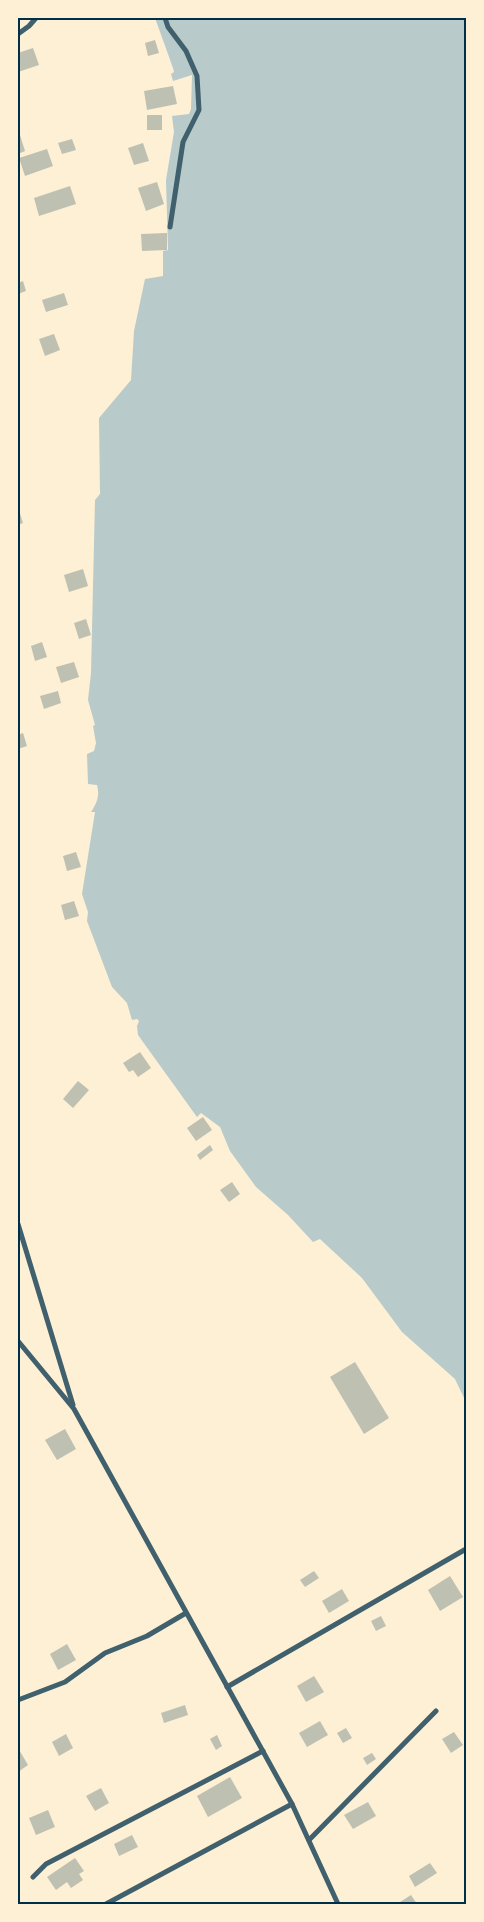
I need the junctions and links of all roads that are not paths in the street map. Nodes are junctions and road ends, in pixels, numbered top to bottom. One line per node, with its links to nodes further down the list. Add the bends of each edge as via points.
1 (36, 18): 3 (street)
2 (165, 18): 4 (street, via 197,76 199,110 183,142)
3 (18, 34)
4 (170, 227)
5 (18, 1224): 7 (street)
6 (18, 1341): 7 (street)
7 (74, 1409): 9 (street)
8 (466, 1549): 10 (street)
9 (186, 1613): 10 (street); 11 (street, via 147,1636 105,1653 65,1682)
10 (228, 1687): 13 (street)
11 (18, 1700)
12 (436, 1711): 15 (street)
13 (263, 1751): 14 (street); 16 (street, via 46,1864)
14 (292, 1804): 15 (street); 17 (street)
15 (309, 1840): 18 (street)
16 (33, 1877)
17 (106, 1904)
18 (338, 1904)

